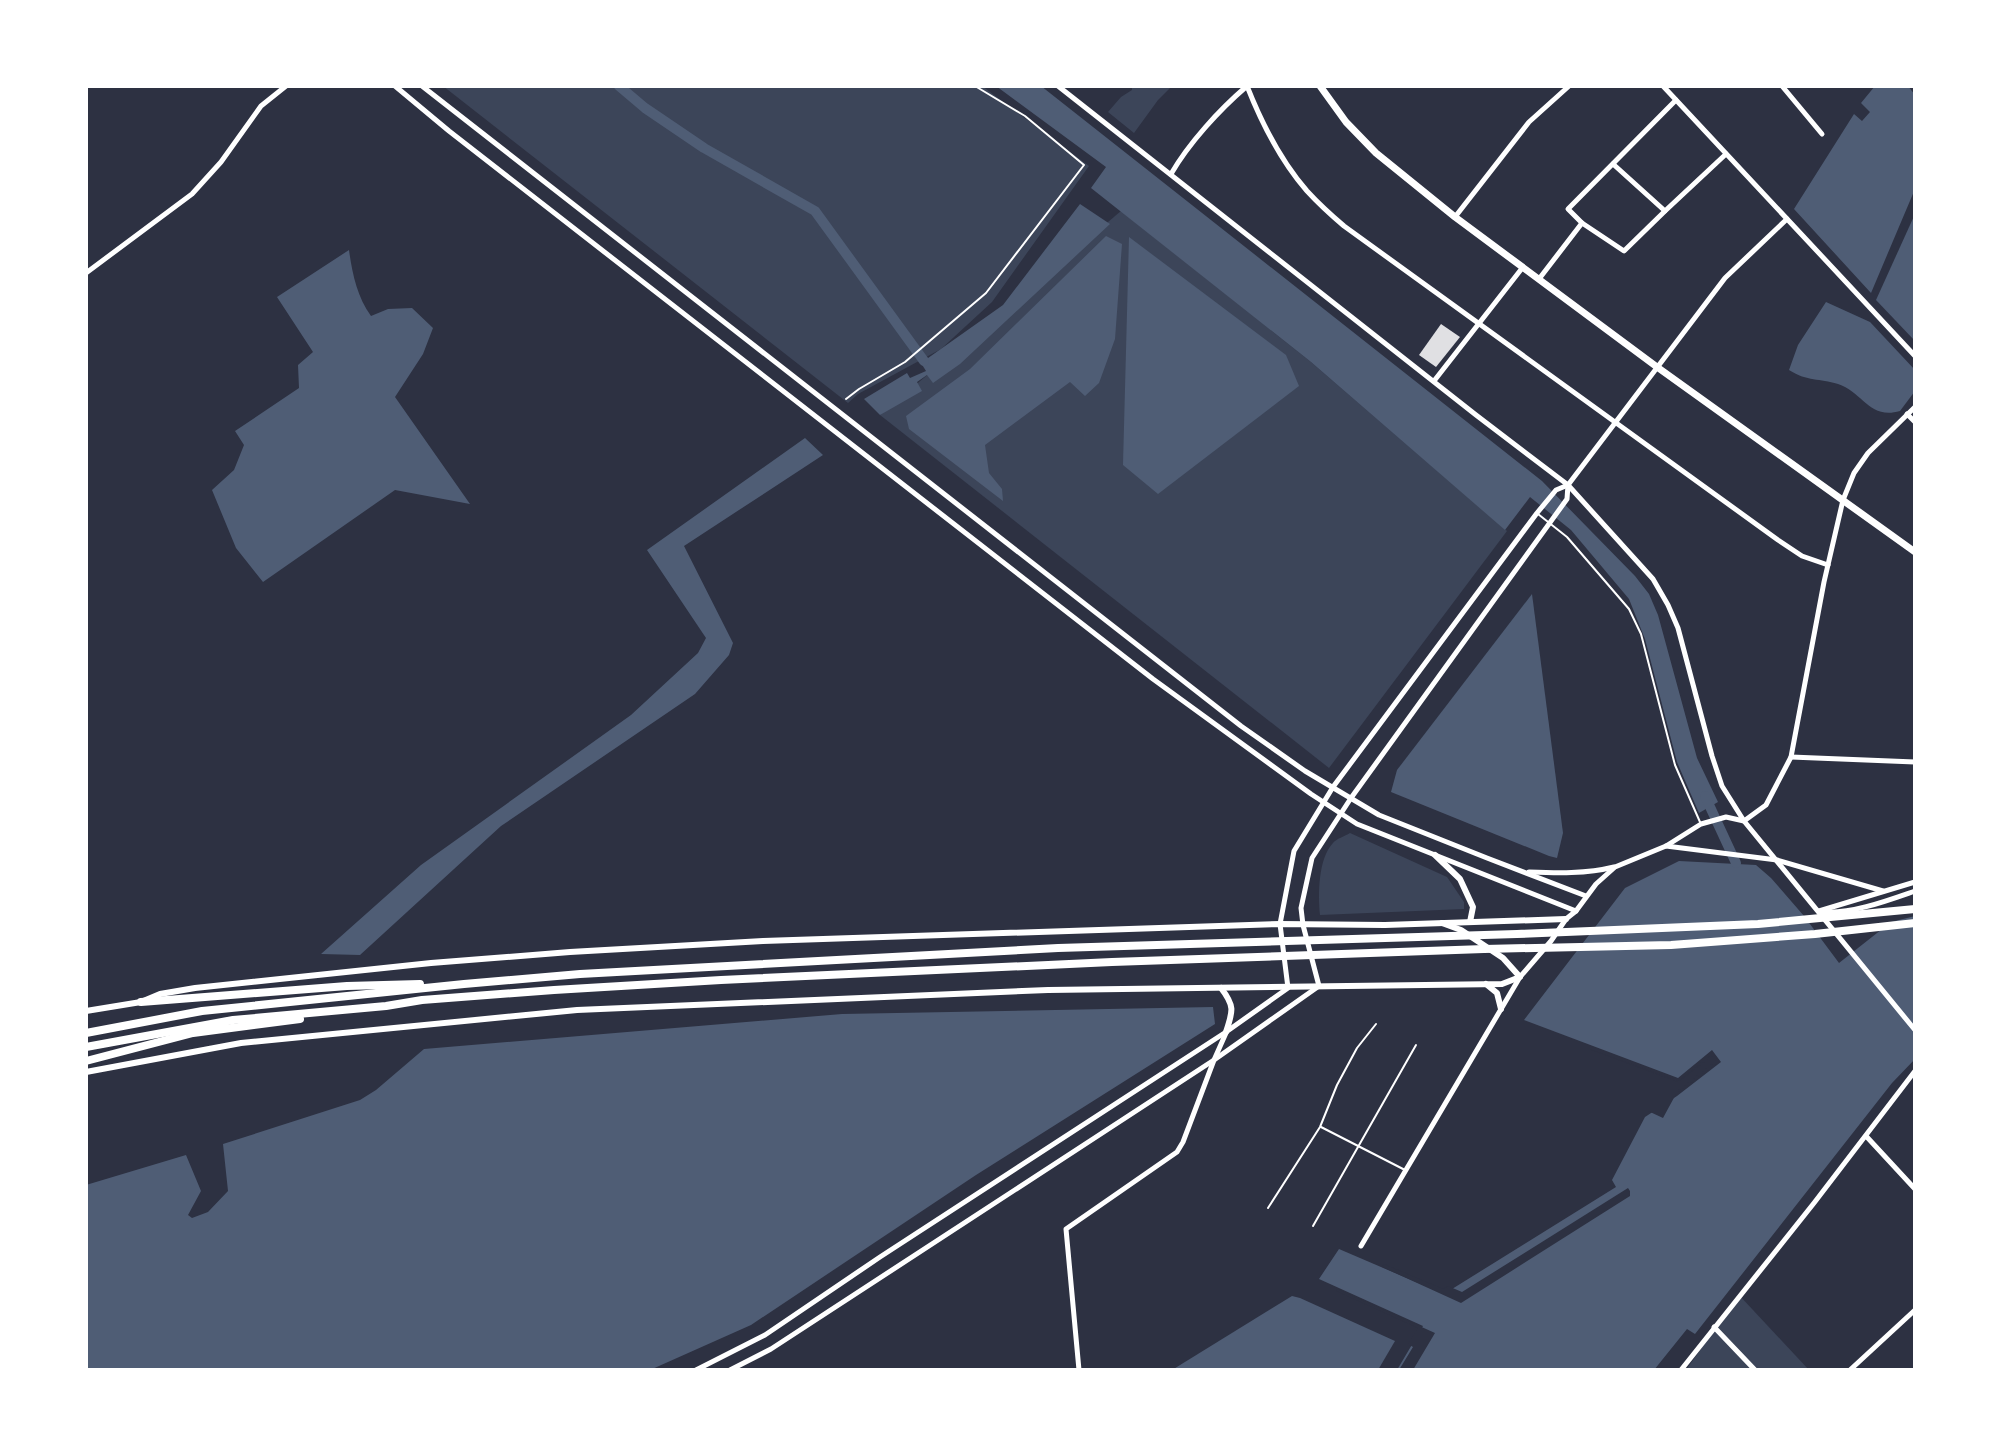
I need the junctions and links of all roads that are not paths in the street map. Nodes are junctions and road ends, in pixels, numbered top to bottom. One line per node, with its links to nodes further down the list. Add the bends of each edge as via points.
1 (286, 86): 20 (street, via 261,106 192,194)
2 (395, 86): 40 (street, via 1128,660)
3 (422, 86): 38 (street, via 1241,726)
4 (1058, 86): 14 (street)
5 (1247, 86): 14 (street); 22 (street, via 1269,136 1307,191 1344,226)
6 (1320, 86): 16 (main road, via 1376,153)
7 (1569, 86): 16 (street, via 1529,122)
8 (1663, 86): 10 (street)
9 (1782, 86): 11 (street)
10 (1676, 100): 12 (street); 13 (street)
11 (1822, 134)
12 (1726, 154): 15 (street); 17 (street)
13 (1613, 164): 15 (street); 18 (street, via 1568,209)
14 (1171, 174): 25 (street)
15 (1665, 211): 18 (street, via 1624,251)
16 (1455, 217): 19 (main road)
17 (1787, 219): 23 (street); 24 (street, via 1725,278)
18 (1582, 223): 21 (street)
19 (1523, 267): 21 (main road); 22 (street)
20 (86, 273)
21 (1539, 280): 24 (main road)
22 (1478, 323): 25 (street); 28 (street)
23 (1915, 356)
24 (1657, 367): 28 (street); 31 (main road)
25 (1434, 381): 30 (street)
26 (1915, 407): 27 (street)
27 (1907, 414): 29 (street); 31 (street, via 1868,453)
28 (1615, 422): 30 (street); 35 (street, via 1791,549)
29 (1915, 422)
30 (1568, 485): 32 (street, via 1556,490); 33 (street, via 1567,499); 42 (street, via 1653,579 1668,605 1722,786)
31 (1843, 500): 34 (main road); 35 (street)
32 (1539, 511): 33 (lane); 38 (street)
33 (1551, 520): 39 (street); 43 (lane, via 1629,609 1641,634 1675,765)
34 (1915, 552)
35 (1828, 565): 36 (street)
36 (1791, 757): 37 (street); 42 (street, via 1766,805)
37 (1915, 762)
38 (1333, 787): 39 (street); 40 (street)
39 (1351, 798): 41 (street); 48 (street, via 1379,815)
40 (1324, 803): 41 (street); 60 (street, via 1294,851)
41 (1341, 813): 45 (street); 61 (street, via 1312,858 1301,908)
42 (1744, 821): 43 (street, via 1726,817); 46 (street)
43 (1701, 824): 44 (street)
44 (1666, 846): 46 (street); 47 (street)
45 (1435, 855): 54 (street); 57 (street, via 1460,879 1473,907)
46 (1777, 860): 50 (street); 55 (street)
47 (1615, 867): 48 (street); 52 (street)
48 (1524, 872): 52 (street)
49 (1915, 882): 50 (street)
50 (1883, 891): 55 (street)
51 (1915, 891): 55 (street, via 1833,913)
52 (1586, 896): 54 (street)
53 (1915, 909): 63 (highway, via 1758,924 1058,948)
54 (1576, 911): 56 (street)
55 (1819, 911): 73 (street)
56 (1566, 919): 57 (street); 62 (street)
57 (1470, 922): 58 (street)
58 (1442, 923): 61 (street); 62 (street, via 1503,958)
59 (1915, 923): 69 (highway, via 1671,945 721,980)
60 (1280, 924): 61 (street); 67 (street); 68 (street, via 892,935 570,952 232,984 160,994)
61 (1303, 925): 65 (street)
62 (1520, 977): 64 (street); 70 (street)
63 (464, 984): 68 (highway, via 388,984); 75 (highway, via 202,1011)
64 (1486, 984): 65 (street); 70 (street, via 1497,993)
65 (1319, 986): 67 (street); 78 (street)
66 (1221, 988): 67 (street); 74 (street, via 1232,1012); 81 (street, via 577,1010 241,1043)
67 (1288, 988): 74 (street)
68 (141, 1002): 71 (street)
69 (386, 1006): 77 (highway, via 233,1020); 79 (highway, via 193,1033)
70 (1501, 1009): 85 (street)
71 (86, 1011)
72 (1376, 1024): 82 (lane, via 1357,1048)
73 (1915, 1030)
74 (1226, 1032): 78 (street); 92 (street, via 765,1335)
75 (86, 1033)
76 (1416, 1045): 84 (lane)
77 (86, 1047)
78 (1214, 1060): 93 (street, via 771,1349); 94 (street, via 1177,1152 1066,1229)
79 (86, 1061)
80 (1915, 1071): 83 (street)
81 (86, 1072)
82 (1320, 1127): 84 (lane); 87 (lane)
83 (1866, 1136): 86 (street); 91 (street)
84 (1358, 1146): 85 (lane); 88 (lane)
85 (1406, 1170): 89 (street)
86 (1915, 1189)
87 (1268, 1208)
88 (1313, 1226)
89 (1361, 1246)
90 (1915, 1310): 97 (street)
91 (1714, 1327): 95 (street); 96 (street)
92 (696, 1370)
93 (730, 1370)
94 (1079, 1370)
95 (1681, 1370)
96 (1755, 1370)
97 (1850, 1370)

